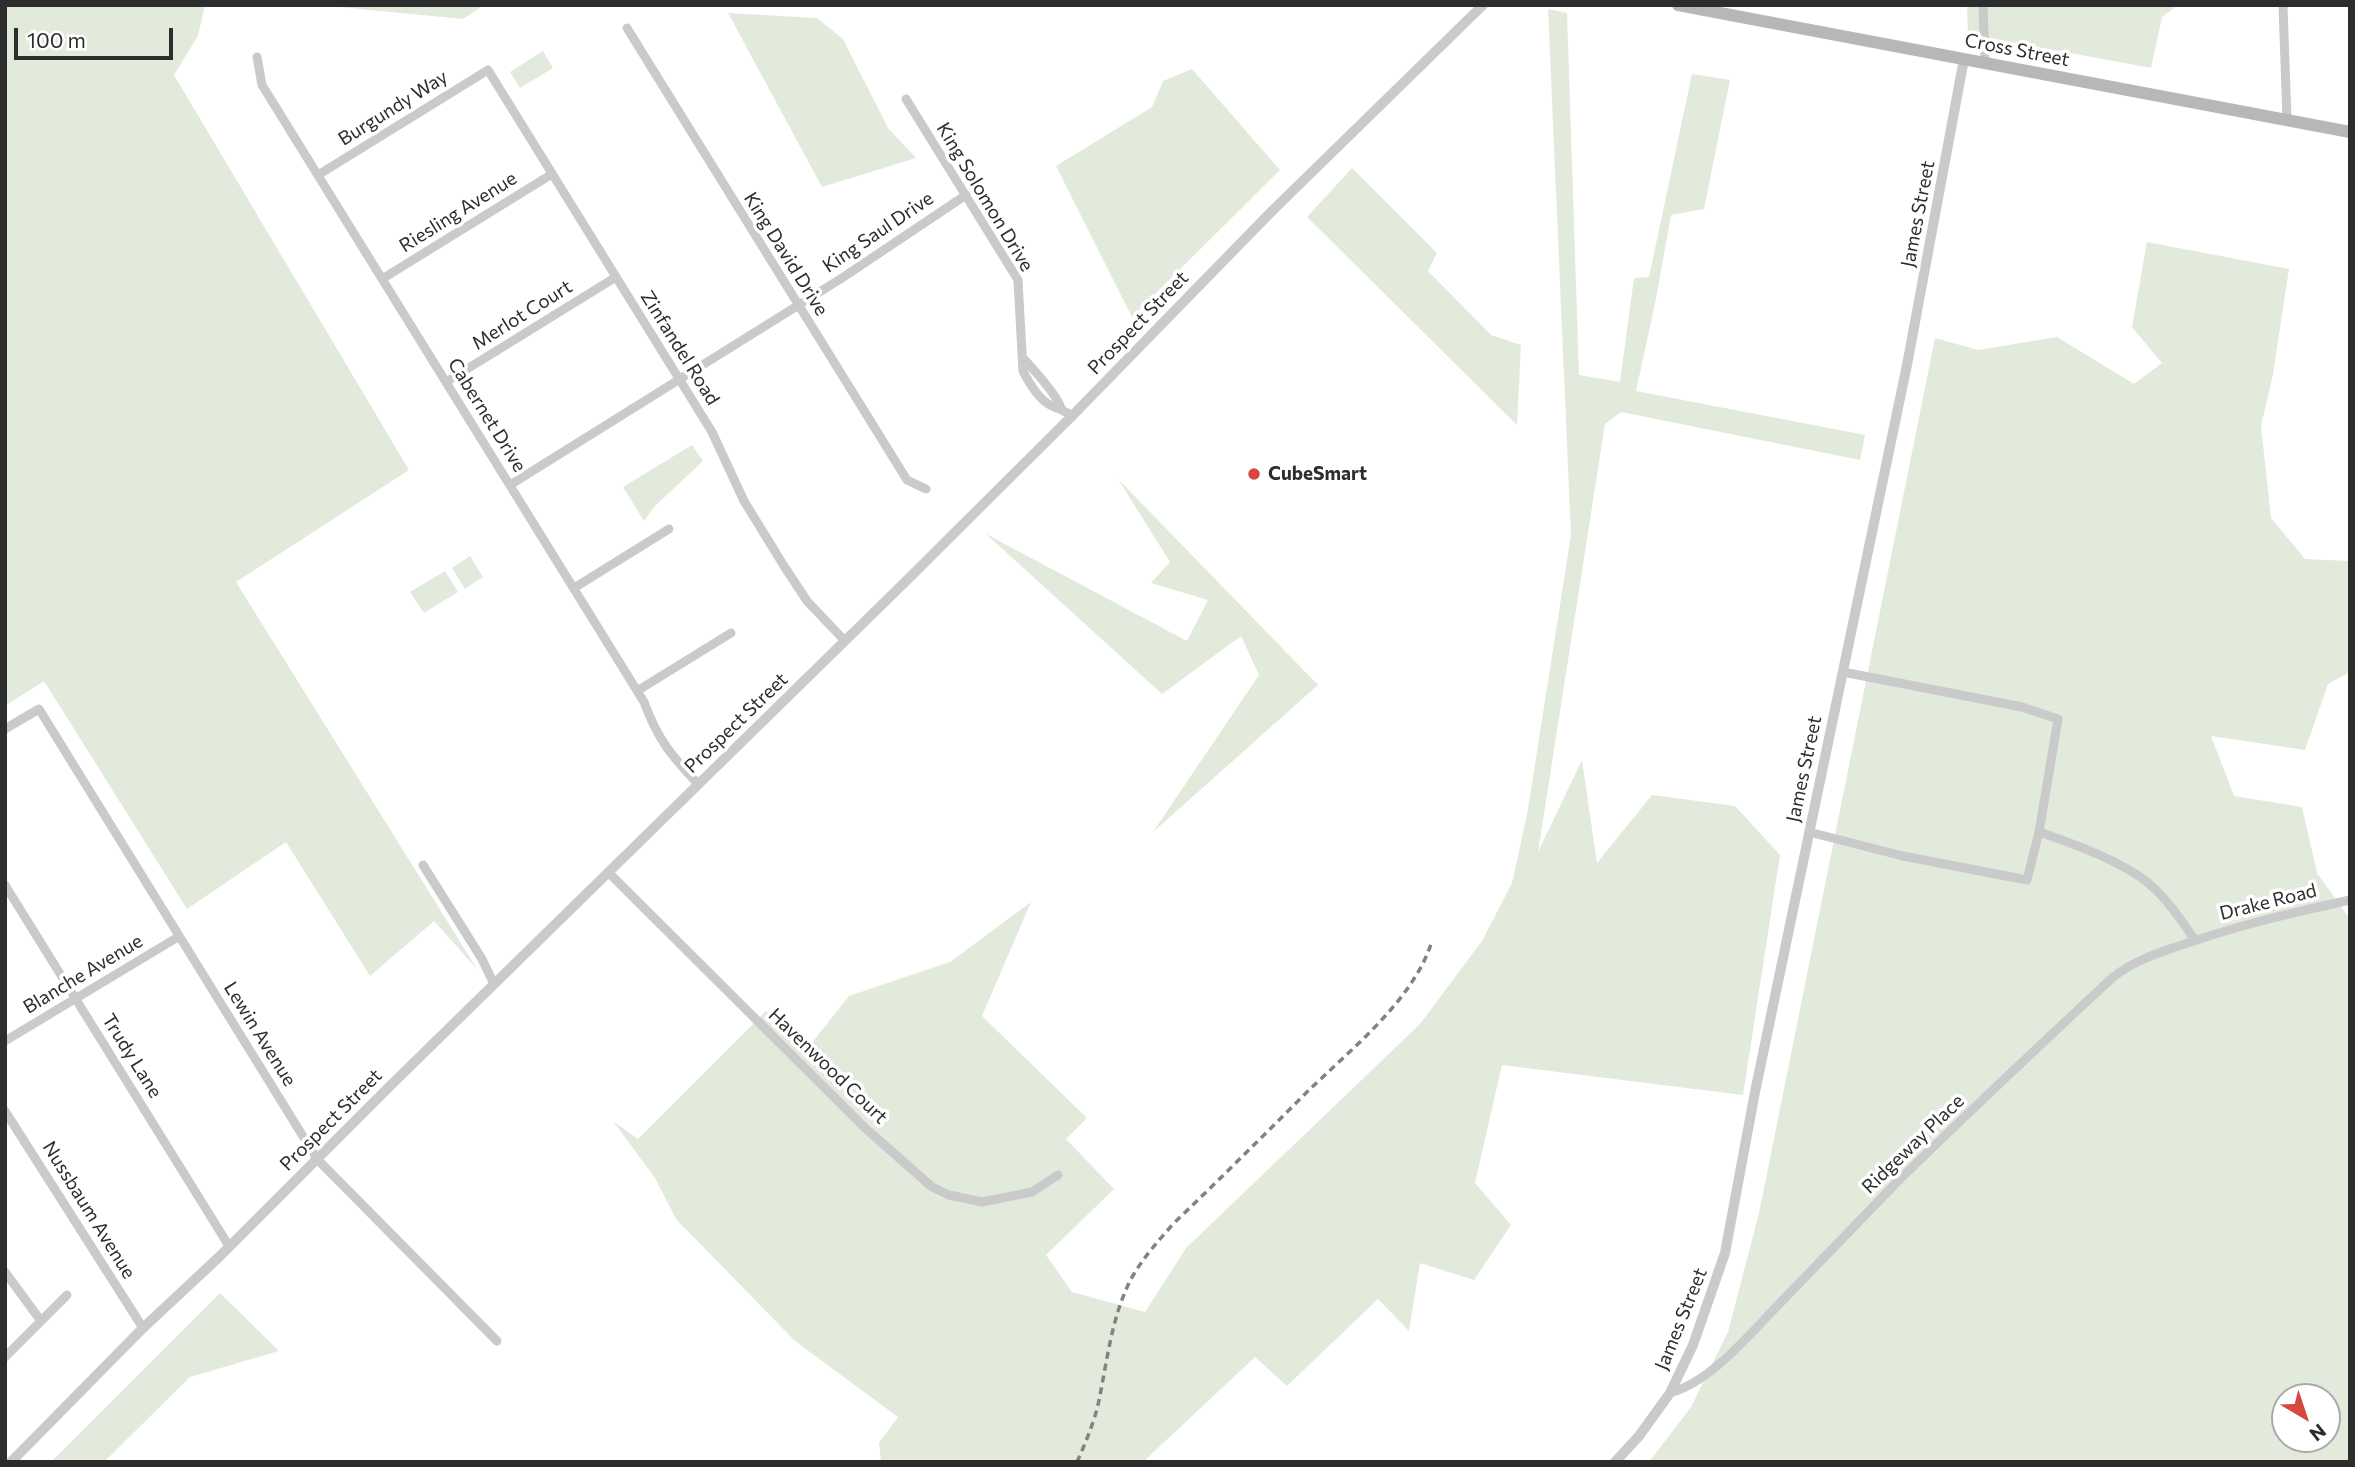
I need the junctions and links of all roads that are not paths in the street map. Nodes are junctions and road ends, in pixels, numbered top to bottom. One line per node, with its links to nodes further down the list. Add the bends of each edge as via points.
1 (1483, 5): 21 (street, Prospect Street, via 1272,211)
2 (1678, 5): 7 (main road, Cross Street)
3 (1983, 5): 8 (street)
4 (2283, 5): 11 (street)
5 (627, 28): 18 (street, King David Drive)
6 (257, 57): 14 (street, Cabernet Drive, via 262,85)
7 (1964, 59): 8 (main road, Cross Street); 28 (street, James Street)
8 (1985, 63): 11 (main road, Cross Street)
9 (488, 70): 13 (street, Zinfandel Road); 14 (street, Burgundy Way)
10 (906, 99): 15 (street, King Solomon Drive)
11 (2287, 120): 12 (main road, Cross Street)
12 (2350, 132)
13 (552, 174): 16 (street, Zinfandel Road); 17 (street, Riesling Avenue)
14 (318, 176): 17 (street, Cabernet Drive)
15 (966, 195): 18 (street, King Saul Drive); 21 (street, King Solomon Drive, via 1018,280 1023,371 1044,400)
16 (616, 277): 19 (street, Zinfandel Road); 20 (street, Merlot Court)
17 (382, 279): 20 (street, Cabernet Drive)
18 (797, 306): 19 (street, King Saul Drive); 23 (street, King David Drive, via 907,480)
19 (680, 380): 22 (street, King Saul Drive); 27 (street, Zinfandel Road, via 784,566 807,601)
20 (446, 382): 22 (street, Cabernet Drive)
21 (1072, 416): 27 (street, Prospect Street)
22 (510, 485): 25 (street, Cabernet Drive)
23 (926, 489)
24 (669, 529): 25 (street)
25 (574, 588): 29 (street, Cabernet Drive)
26 (731, 633): 29 (street)
27 (845, 641): 31 (street, Prospect Street)
28 (1843, 672): 32 (street, James Street); 33 (street, via 2022,707 2058,719)
29 (638, 691): 31 (street, Cabernet Drive, via 668,753)
30 (5, 729): 38 (street, Lewin Avenue, via 39,709)
31 (698, 784): 35 (street, Prospect Street)
32 (1809, 832): 33 (street, via 2027,880); 53 (street, James Street, via 1725,1253 1693,1345)
33 (2039, 832): 39 (street, via 2141,877)
34 (423, 865): 40 (street)
35 (608, 872): 40 (street, Prospect Street); 45 (street, Havenwood Court, via 865,1128 932,1187 982,1202 1032,1192)
36 (5, 885): 41 (street, Trudy Lane)
37 (2350, 900): 39 (street, Drake Road)
38 (178, 937): 41 (street, Blanche Avenue); 44 (street, Lewin Avenue)
39 (2195, 940): 53 (street, Ridgeway Place, via 2150,955 2112,978 1898,1182 1736,1347 1699,1381)
40 (494, 984): 44 (street, Prospect Street)
41 (76, 999): 42 (street, Blanche Avenue); 46 (street, Trudy Lane)
42 (5, 1041)
43 (5, 1111): 50 (street, Nussbaum Avenue)
44 (317, 1159): 46 (street, Prospect Street); 51 (street, Lewin Avenue)
45 (1058, 1175)
46 (229, 1246): 50 (street, Prospect Street)
47 (5, 1272): 49 (street)
48 (67, 1295): 49 (street)
49 (41, 1321): 52 (street)
50 (143, 1328): 54 (street, Prospect Street)
51 (497, 1341)
52 (5, 1357)
53 (1670, 1392): 55 (street, James Street)
54 (11, 1462)
55 (1615, 1462)

